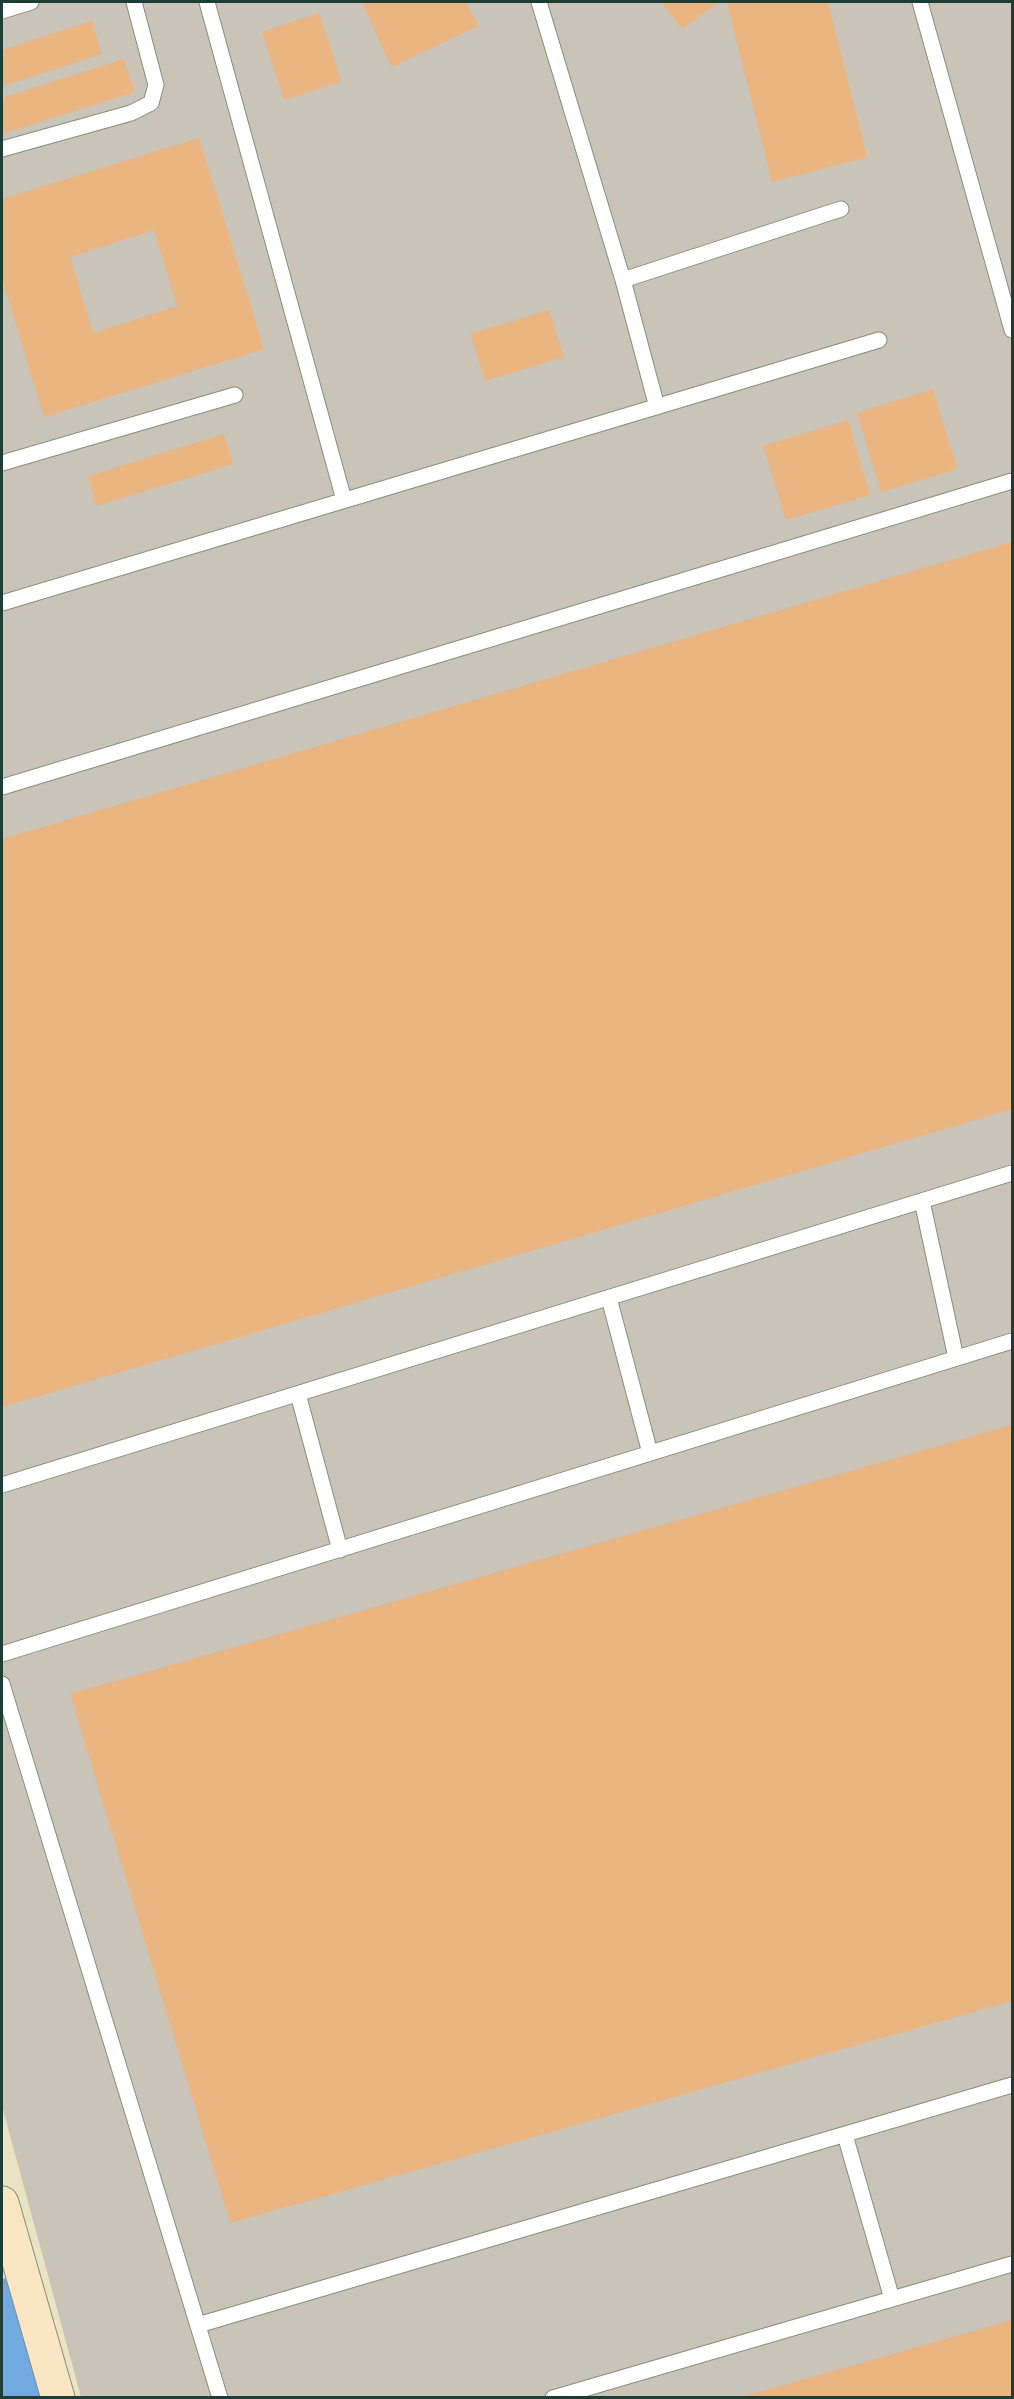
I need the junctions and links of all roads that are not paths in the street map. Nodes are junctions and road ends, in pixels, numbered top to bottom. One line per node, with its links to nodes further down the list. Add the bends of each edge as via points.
1 (31, 2): 6 (lane)
2 (134, 2): 7 (lane, via 156,85 151,103 131,113)
3 (207, 2): 16 (lane)
4 (539, 2): 9 (lane)
5 (920, 2): 10 (lane)
6 (2, 11)
7 (2, 149)
8 (841, 209): 9 (lane)
9 (623, 280): 13 (lane)
10 (1012, 330)
11 (879, 340): 13 (lane)
12 (235, 395): 14 (lane)
13 (657, 406): 16 (lane)
14 (2, 463)
15 (1012, 481): 18 (lane)
16 (344, 500): 17 (lane)
17 (2, 603)
18 (2, 787)
19 (1012, 1173): 20 (lane)
20 (922, 1201): 21 (lane); 23 (lane)
21 (609, 1298): 24 (lane); 25 (lane)
22 (1012, 1341): 23 (lane)
23 (956, 1358): 25 (lane)
24 (298, 1394): 26 (lane); 27 (lane)
25 (650, 1453): 27 (lane)
26 (2, 1485)
27 (340, 1550): 28 (lane)
28 (2, 1654)
29 (2, 1684): 35 (lane)
30 (1012, 2085): 31 (lane)
31 (845, 2135): 34 (lane); 35 (lane)
32 (2, 2203): 36 (street)
33 (1012, 2264): 34 (lane)
34 (892, 2299): 38 (lane)
35 (198, 2325): 37 (lane)
36 (58, 2397)
37 (220, 2397)
38 (553, 2397)

